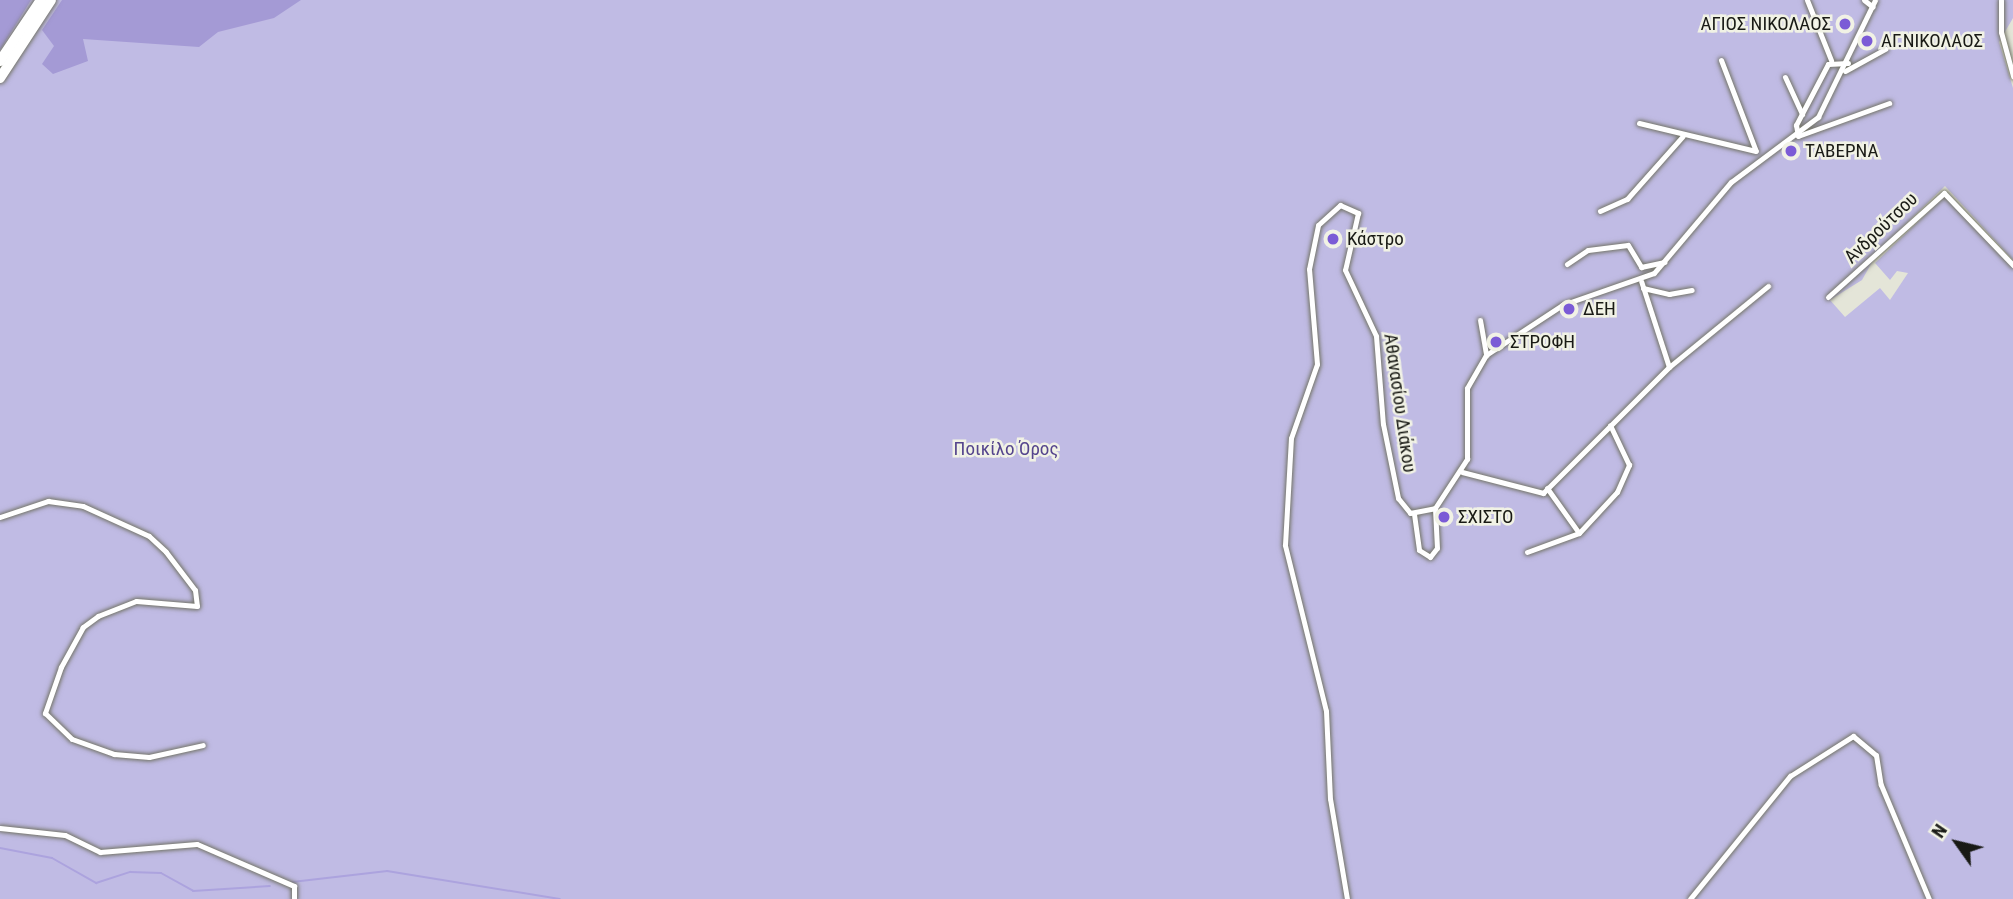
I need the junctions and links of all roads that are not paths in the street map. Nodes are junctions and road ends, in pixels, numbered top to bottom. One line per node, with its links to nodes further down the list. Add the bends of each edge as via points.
1 (41, 0): 9 (highway)
2 (51, 0): 16 (highway)
3 (1807, 0): 10 (street)
4 (1864, 0): 6 (street)
5 (2001, 0): 11 (street)
6 (1874, 3): 12 (street)
7 (1885, 49): 13 (street)
8 (1721, 60): 22 (street)
9 (0, 61)
10 (1832, 61): 12 (street); 18 (street)
11 (2011, 61): 14 (street)
12 (1849, 63): 13 (street)
13 (1845, 71): 21 (street, via 1818,117)
14 (2013, 76)
15 (1785, 77): 18 (street)
16 (0, 78)
17 (1889, 103): 21 (street)
18 (1802, 114): 21 (street)
19 (1639, 123): 20 (street)
20 (1683, 136): 22 (street); 23 (street, via 1627,199)
21 (1798, 136): 22 (street)
22 (1758, 154): 24 (street)
23 (1600, 211)
24 (1664, 262): 25 (street, via 1640,267 1628,245 1588,250); 27 (street)
25 (1567, 264)
26 (2013, 265): 31 (street, Ανδρούτσου, via 1944,193)
27 (1642, 281): 29 (street); 33 (street, via 1562,305)
28 (1768, 286): 34 (street)
29 (1643, 288): 30 (street, via 1669,294); 34 (street)
30 (1692, 290)
31 (1828, 297)
32 (1480, 320): 33 (street)
33 (1486, 355): 36 (street, via 1466,388 1469,443)
34 (1669, 367): 35 (street)
35 (1610, 425): 37 (street); 41 (street, via 1628,475)
36 (1462, 472): 37 (street, via 1538,495); 38 (street)
37 (1547, 488): 41 (street)
38 (1435, 508): 39 (street); 39 (street, via 1437,548 1430,557 1419,550)
39 (1413, 514): 46 (street, Αθανασίου Διάκου, via 1398,498 1383,424 1375,330 1346,270 1358,213 1340,205 1318,225 1310,259 1317,364 1291,438 1285,545 1326,711 1330,799)
40 (0, 517): 43 (street, via 48,501 82,506 149,536 166,552 195,590 197,606 136,601 98,616 83,627 61,667 45,713 72,739 114,754 149,757)
41 (1579, 533): 42 (street)
42 (1527, 552)
43 (203, 745)
44 (0, 828): 45 (street, via 65,835 100,852 197,844 294,886)
45 (294, 899)
46 (1347, 899)
47 (1690, 899): 48 (street, via 1790,776 1853,736 1876,755 1881,785)
48 (1929, 899)

